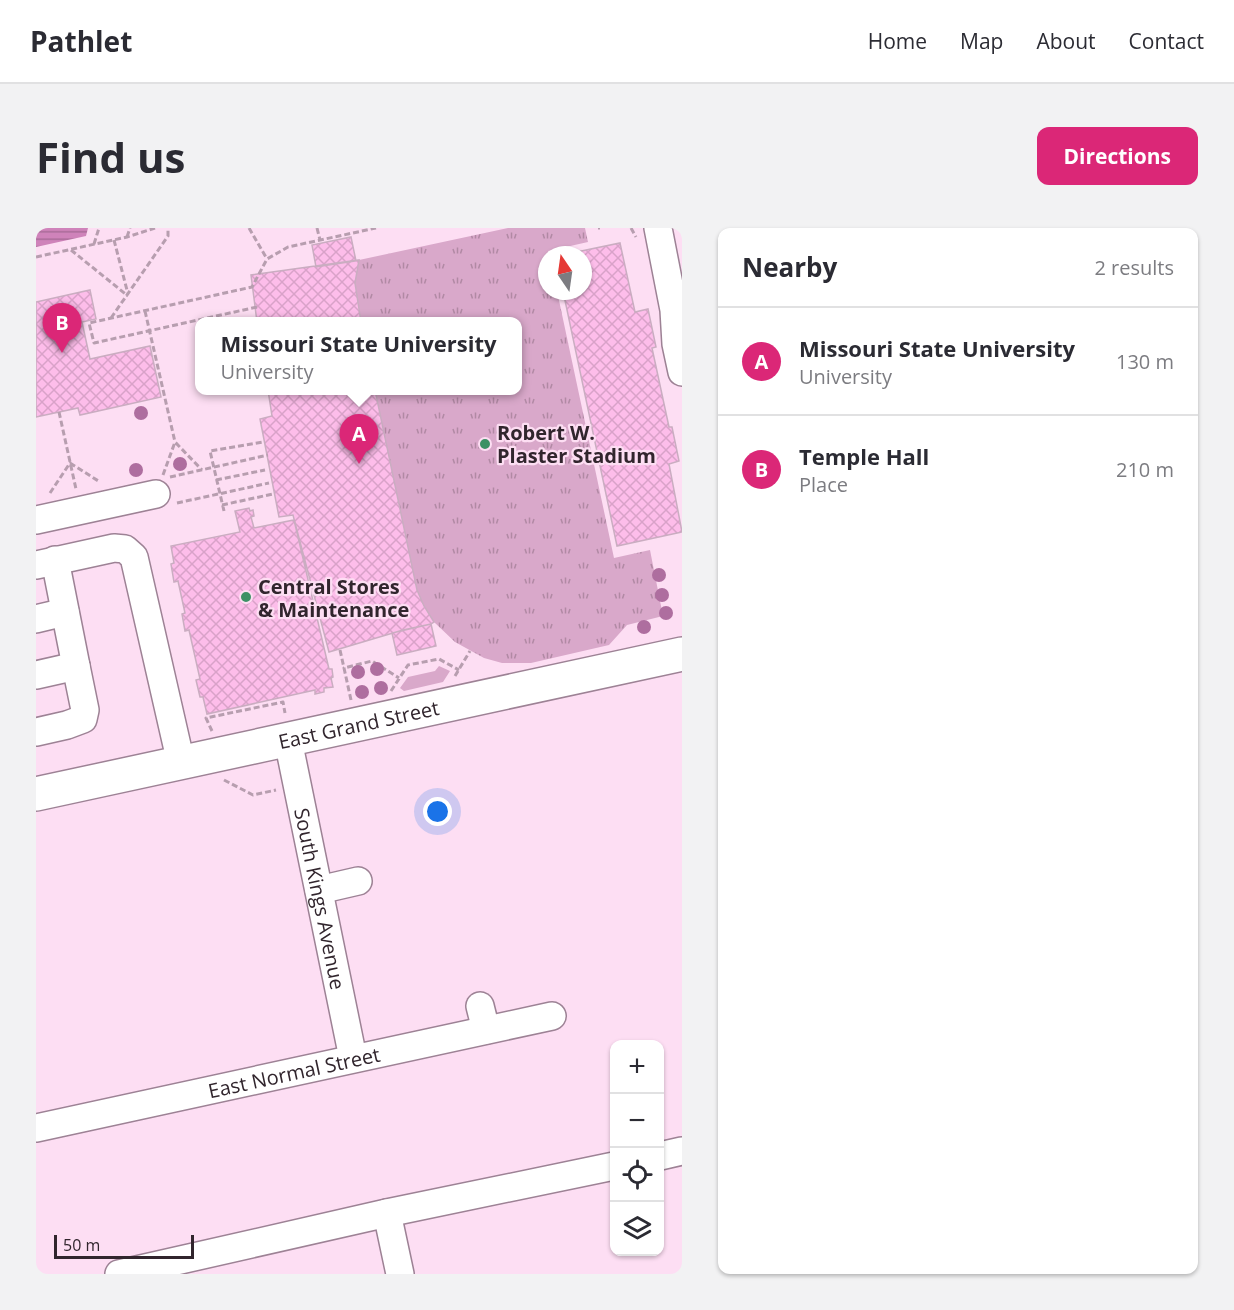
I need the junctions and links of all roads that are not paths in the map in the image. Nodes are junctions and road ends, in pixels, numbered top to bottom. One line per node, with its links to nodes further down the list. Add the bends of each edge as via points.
1 (658, 228): 2 (street)
2 (682, 372)
3 (163, 492): 4 (street)
4 (42, 508)
5 (45, 562): 6 (street); 13 (street, via 114,548 125,549 134,557)
6 (65, 612): 7 (street); 9 (street)
7 (36, 619)
8 (682, 654): 11 (main road, East Grand Street)
9 (76, 666): 10 (street); 12 (street, via 85,710 83,719)
10 (36, 675)
11 (288, 730): 13 (main road, East Grand Street); 16 (street, South Kings Avenue)
12 (36, 732)
13 (181, 763): 14 (main road, East Grand Street)
14 (36, 794)
15 (358, 881): 16 (street)
16 (319, 890): 18 (street, South Kings Avenue)
17 (552, 1016): 18 (street, East Normal Street, via 483,1018)
18 (353, 1058): 19 (street, East Normal Street)
19 (36, 1128)
20 (682, 1151): 21 (street)
21 (664, 1155)
22 (610, 1167): 23 (street)
23 (387, 1213): 24 (street); 25 (street)
24 (119, 1274)
25 (400, 1274)

